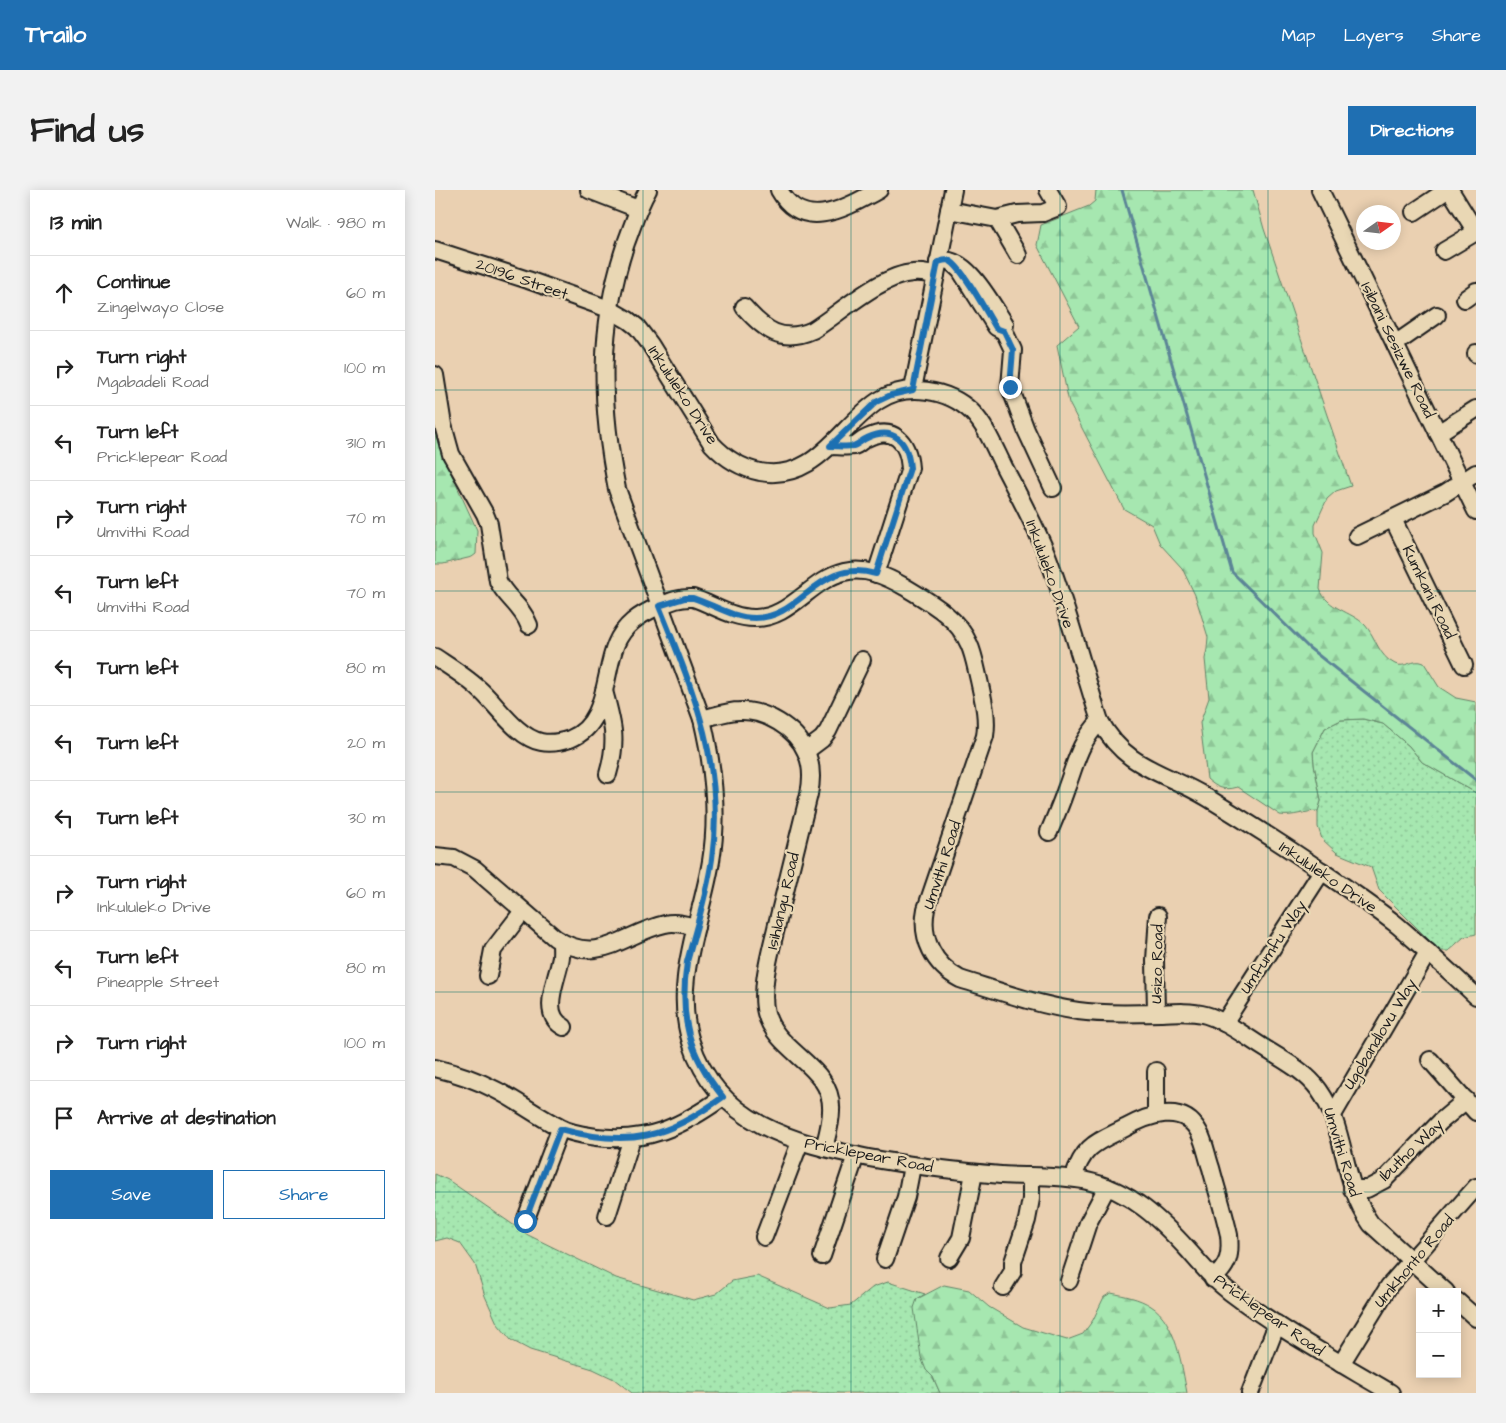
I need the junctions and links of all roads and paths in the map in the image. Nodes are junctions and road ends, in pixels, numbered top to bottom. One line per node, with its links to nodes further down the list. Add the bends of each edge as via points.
1 (589, 190): 9 (street)
2 (648, 190): 9 (street, Pricklepear Road)
3 (779, 190): 4 (street, via 794,208 820,214 845,208)
4 (879, 190)
5 (953, 190): 10 (street)
6 (1048, 190): 12 (street, via 1058,207 1043,213)
7 (1321, 190): 21 (street, Isibani Sesizwe Road)
8 (1449, 190): 11 (street); 13 (street)
9 (638, 209): 19 (street, Pricklepear Road, via 620,262)
10 (949, 210): 12 (street); 17 (street)
11 (1414, 212)
12 (997, 219): 16 (street)
13 (1476, 232): 15 (street)
14 (435, 250): 19 (street, 20196 Street)
15 (1444, 251)
16 (1018, 255)
17 (941, 266): 18 (street, via 888,280 813,330 794,336 766,328); 23 (street); 28 (street, via 955,261 972,275 1005,324 1004,331 1013,350 1010,387)
18 (744, 307)
19 (609, 310): 26 (street, Inkululeko Drive, via 628,320 643,334 713,444 726,457 745,468 765,473 785,471 808,464); 33 (street, Pricklepear Road, via 604,382 610,455 617,489)
20 (1437, 315): 21 (street)
21 (1395, 344): 25 (street, Isibani Sesizwe Road)
22 (435, 375): 34 (street, via 451,454 489,524 498,581 522,610)
23 (913, 390): 26 (street, Inkululeko Drive, via 876,402); 40 (street, Inkululeko Drive, via 952,398 972,413 985,431 1031,518 1046,554)
24 (1476, 409): 25 (street)
25 (1438, 433): 27 (street, Isibani Sesizwe Road)
26 (830, 446): 32 (street, via 854,446 867,437 883,433 899,439 907,451 910,468)
27 (1469, 478): 29 (street, Isibani Sesizwe Road); 30 (street, via 1445,494)
28 (1053, 488)
29 (1476, 510)
30 (1393, 519): 31 (street); 37 (street, Kumkani Road)
31 (1357, 536)
32 (876, 574): 33 (street, Umvithi Road, via 856,571 835,575 791,605 764,617 742,617 693,598); 53 (street, Umvithi Road, via 895,581 931,603 957,624 969,644 984,701 985,736 925,916 927,940 937,961 950,974 961,979 1039,1004 1081,1011)
33 (659, 606): 38 (street, Umvithi Road, via 634,619 622,632 612,654); 39 (street, Pricklepear Road)
34 (529, 625)
35 (435, 657): 38 (street, Umvithi Road, via 479,688 520,730 542,742 563,741 583,731 595,716)
36 (862, 660): 41 (street, via 828,731)
37 (1464, 666)
38 (604, 691): 42 (street, via 614,734)
39 (701, 719): 41 (street, Isihlangu Road, via 739,711 758,712 783,726); 48 (street, Pricklepear Road, via 712,770 714,830 712,858)
40 (1100, 721): 43 (street, via 1080,747); 45 (street, Inkululeko Drive, via 1131,759 1203,795)
41 (806, 751): 66 (street, Isihlangu Road, via 811,776 809,794 773,941 764,1000 771,1027 782,1042 817,1074 828,1090 831,1111)
42 (608, 774)
43 (1049, 832)
44 (435, 856): 46 (street, via 454,858 475,869)
45 (1322, 871): 50 (street, Inkululeko Drive); 54 (street, Umfumfu Way)
46 (523, 911): 49 (street); 51 (street, via 493,950)
47 (1158, 916): 53 (street, Usizo Road)
48 (696, 927): 49 (street, via 666,924 601,949 580,949); 59 (street, Pricklepear Road, via 685,980 684,1010 697,1057)
49 (561, 943): 55 (street, via 551,1008 555,1021)
50 (1428, 952): 52 (street, Inkululeko Drive); 62 (street, Ugobandlovu Way)
51 (489, 976)
52 (1476, 996)
53 (1156, 1013): 54 (street, Umvithi Road, via 1198,1013)
54 (1223, 1023): 62 (street, Umvithi Road, via 1310,1080)
55 (564, 1027)
56 (1430, 1060): 60 (street)
57 (435, 1068): 63 (street, via 479,1081)
58 (1156, 1071): 61 (street)
59 (723, 1097): 64 (street, via 675,1127); 65 (street, Pricklepear Road, via 757,1124)
60 (1471, 1106): 74 (street, Ibutho Way, via 1441,1121 1384,1180 1367,1189)
61 (1156, 1115): 71 (street, via 1089,1148 1078,1162); 82 (street, via 1183,1116 1201,1134 1225,1216 1230,1246 1224,1269)
62 (1333, 1115): 74 (street, Umvithi Road)
63 (560, 1129): 64 (street, via 583,1135); 76 (street)
64 (632, 1138): 75 (street)
65 (800, 1142): 66 (street, Pricklepear Road); 77 (street)
66 (824, 1148): 67 (street, Pricklepear Road)
67 (857, 1155): 68 (street, Pricklepear Road); 78 (street)
68 (911, 1166): 69 (street, Pricklepear Road); 80 (street, via 906,1197)
69 (974, 1173): 70 (street, Pricklepear Road); 79 (street, via 961,1238)
70 (1031, 1177): 71 (street, Pricklepear Road); 84 (street, via 1027,1220 1013,1271)
71 (1073, 1178): 72 (street, Pricklepear Road)
72 (1107, 1187): 82 (street, Pricklepear Road, via 1131,1198 1153,1214); 83 (street, via 1088,1223)
73 (1476, 1187): 81 (street, Umkhonto Road)
74 (1352, 1189): 81 (street, Umvithi Road, via 1371,1224)
75 (607, 1216)
76 (525, 1221)
77 (764, 1237)
78 (822, 1256)
79 (949, 1258)
80 (885, 1259)
81 (1411, 1261): 85 (street, Umvithi Road); 89 (street, Umkhonto Road, via 1380,1298)
82 (1213, 1279): 88 (street, Pricklepear Road)
83 (1069, 1281)
84 (1003, 1287)
85 (1441, 1288)
86 (1461, 1304): 87 (street)
87 (1474, 1313)
88 (1277, 1324): 89 (street, Pricklepear Road); 90 (street)
89 (1341, 1364): 91 (street, Pricklepear Road)
90 (1250, 1393)
91 (1391, 1393)

